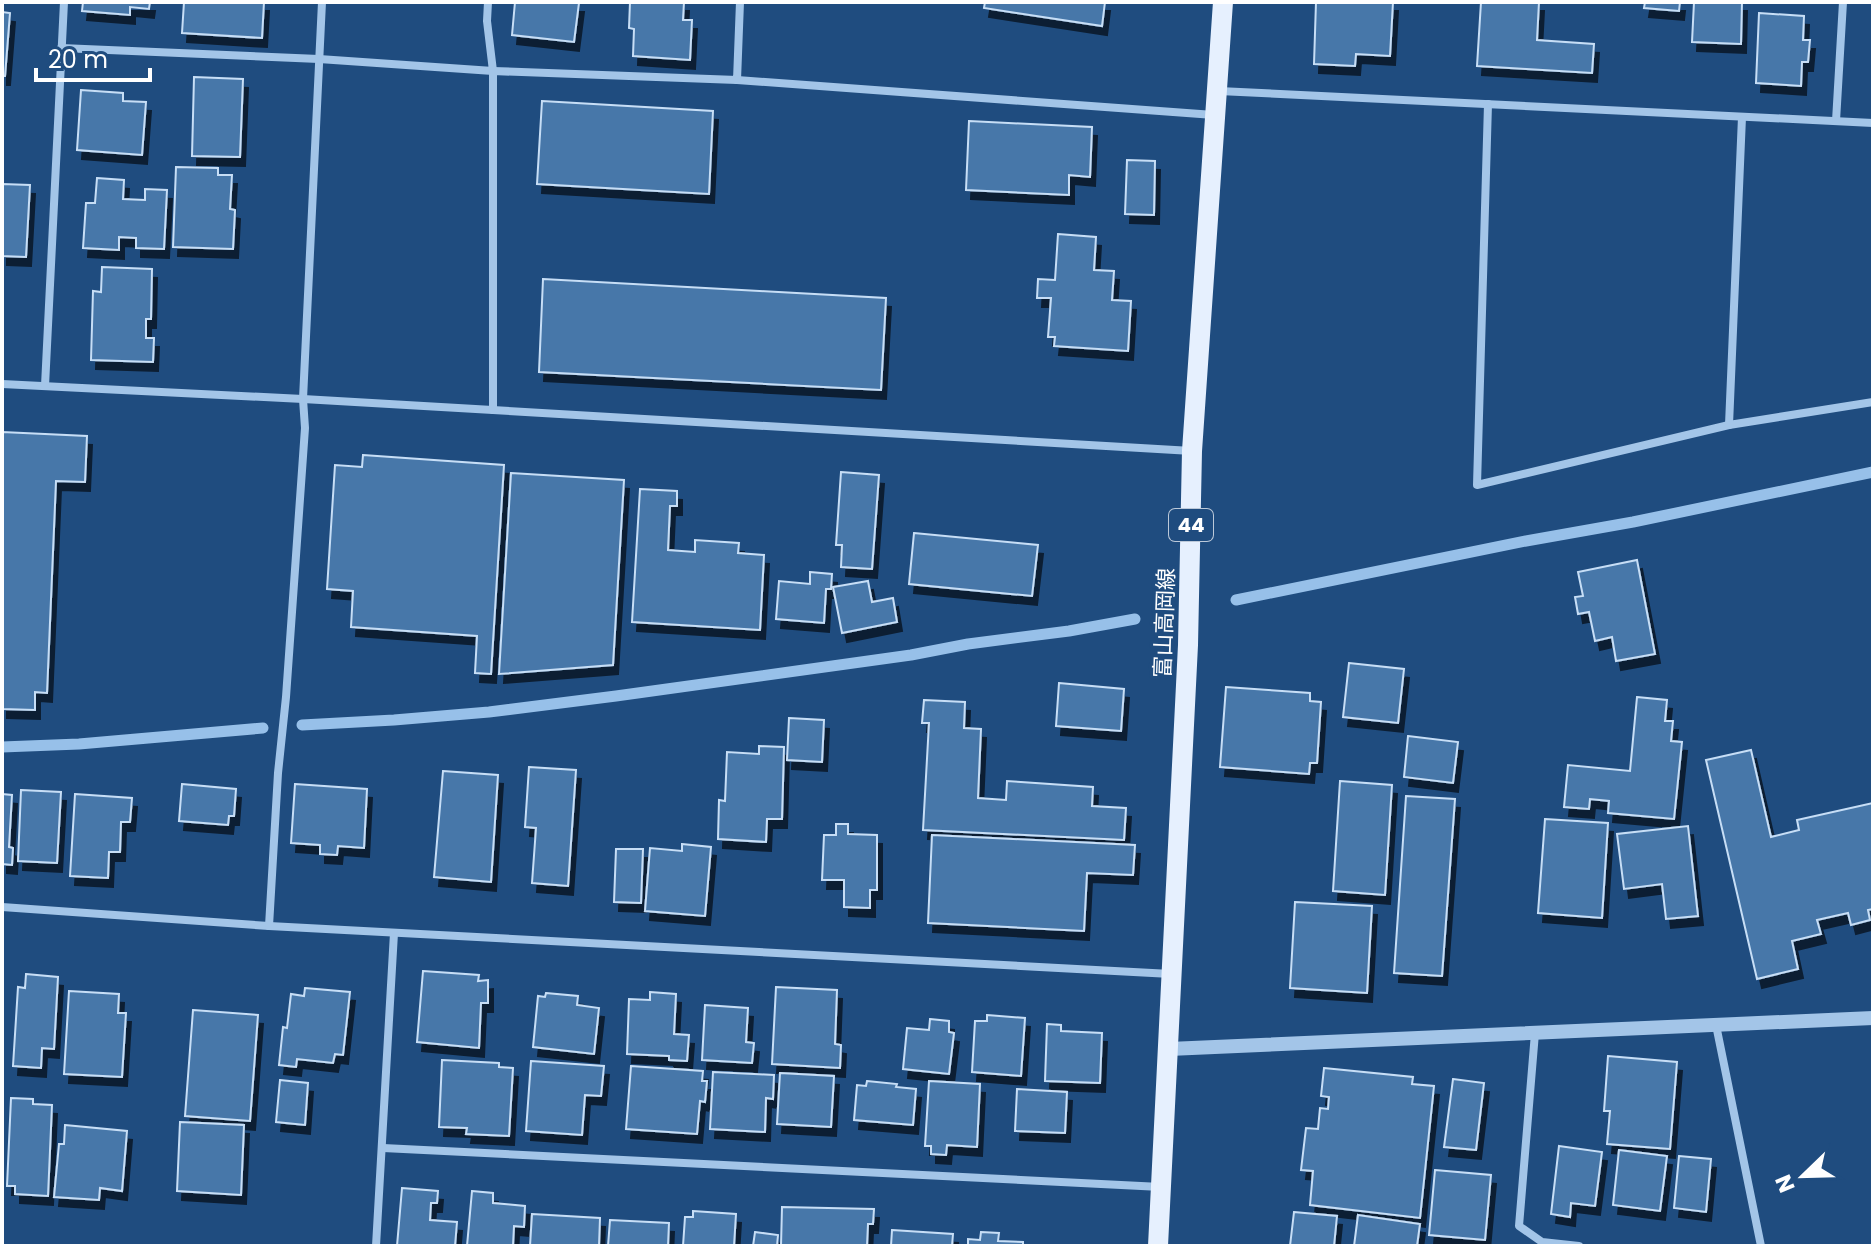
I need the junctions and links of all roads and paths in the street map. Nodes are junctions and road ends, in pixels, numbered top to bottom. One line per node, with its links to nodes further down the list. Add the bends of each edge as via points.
1 (64, 2): 7 (street)
2 (322, 2): 8 (street)
3 (488, 2): 9 (street)
4 (740, 2): 10 (street)
5 (1223, 2): 11 (main road, 富山高岡線 / 44)
6 (1843, 2): 15 (street)
7 (61, 48): 8 (street); 18 (street)
8 (319, 59): 9 (street); 19 (street)
9 (493, 71): 10 (street); 21 (street)
10 (737, 80): 13 (street)
11 (1217, 91): 12 (street); 13 (main road, 富山高岡線 / 44)
12 (1488, 104): 14 (street); 22 (street, via 1477,485)
13 (1214, 115): 23 (main road, 富山高岡線 / 44)
14 (1742, 117): 15 (street); 22 (street)
15 (1836, 121): 16 (street)
16 (1873, 123)
17 (2, 384): 18 (street)
18 (45, 386): 19 (street)
19 (303, 399): 21 (street); 25 (street)
20 (1873, 402): 22 (street)
21 (493, 410): 23 (street)
22 (1729, 425)
23 (1192, 451): 27 (main road, 富山高岡線 / 44)
24 (2, 907): 25 (street)
25 (269, 926): 26 (street)
26 (394, 933): 27 (street); 32 (street)
27 (1172, 974): 31 (main road, 富山高岡線 / 44)
28 (1873, 1018): 29 (street)
29 (1716, 1025): 30 (street); 37 (street)
30 (1535, 1033): 31 (street); 36 (street, via 1519,1226 1542,1242)
31 (1169, 1049): 33 (main road, 富山高岡線 / 44)
32 (383, 1148): 33 (street); 34 (street)
33 (1161, 1187): 35 (main road, 富山高岡線 / 44)
34 (376, 1246)
35 (1158, 1246)
36 (1579, 1246)
37 (1761, 1246)

